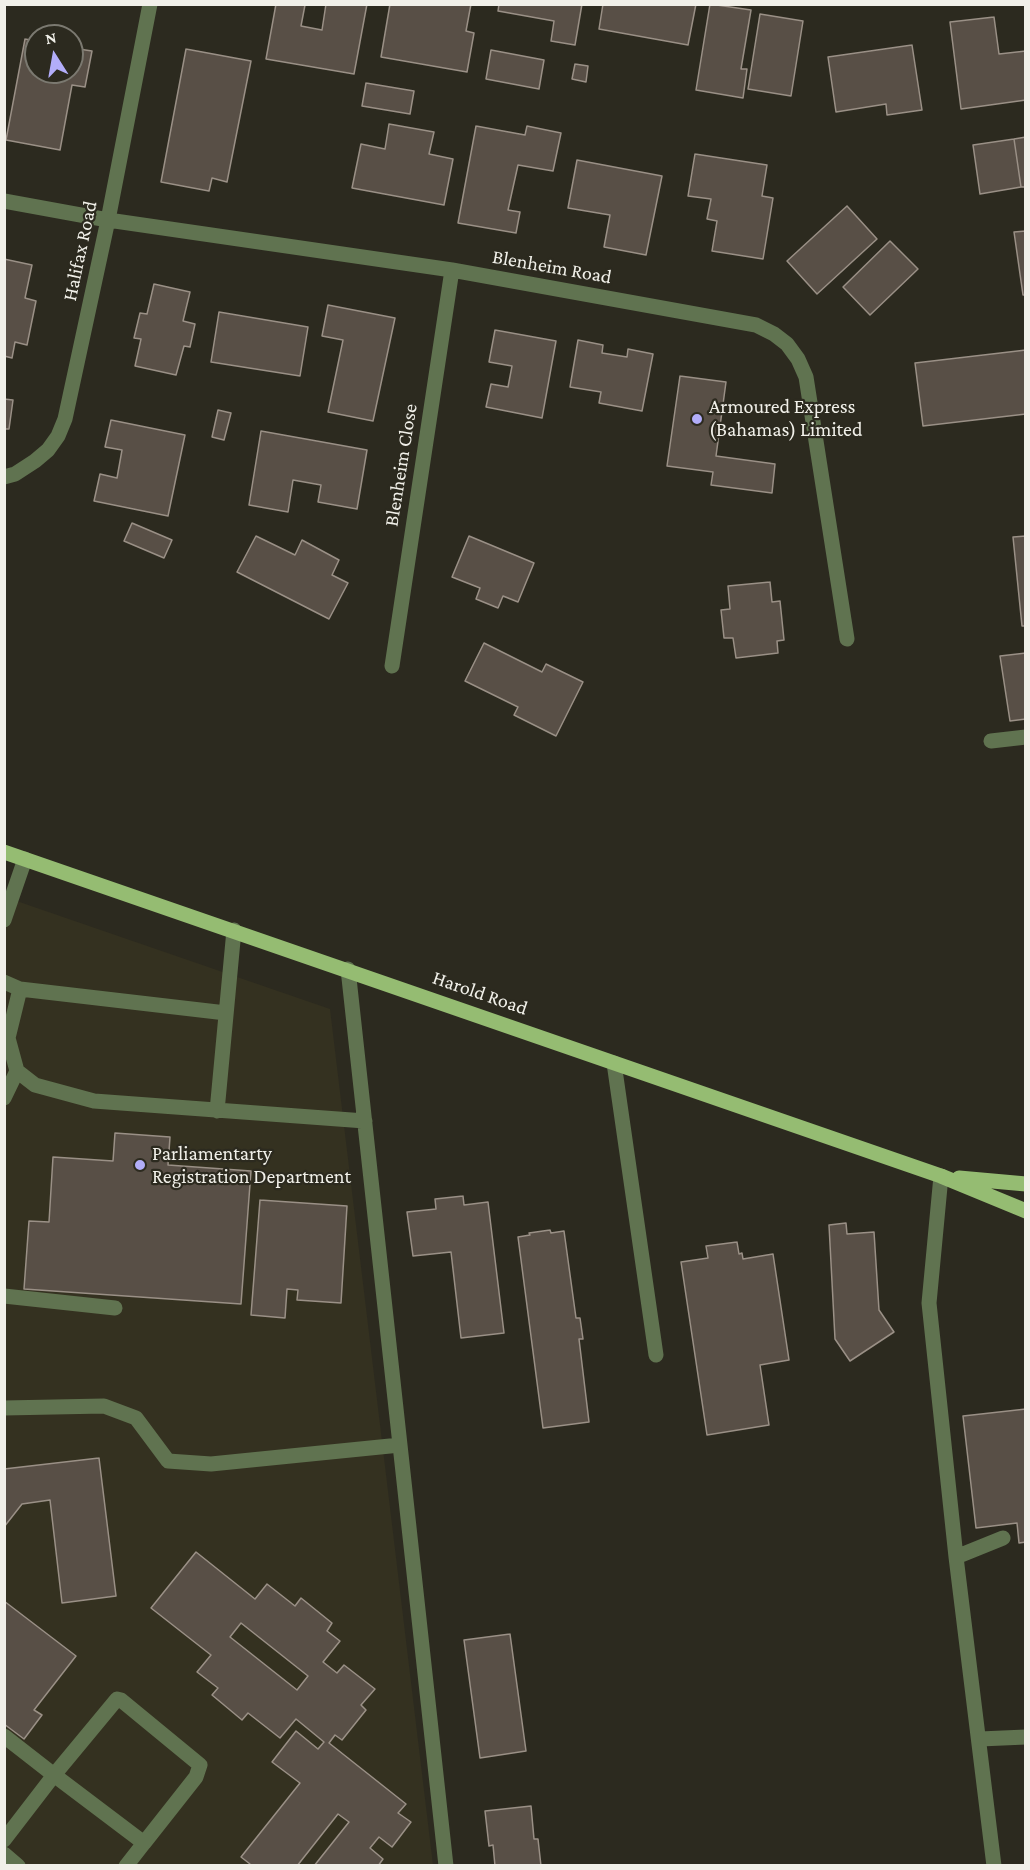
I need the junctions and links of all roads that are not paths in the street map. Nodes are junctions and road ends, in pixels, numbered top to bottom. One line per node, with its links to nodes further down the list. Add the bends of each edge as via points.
1 (150, 4): 3 (street, Halifax Road)
2 (4, 201): 3 (street, Blenheim Road)
3 (108, 220): 4 (street, Blenheim Road); 5 (street, Halifax Road, via 65,419 58,436 36,462)
4 (452, 270): 6 (street, Blenheim Road, via 756,325 787,344 806,376); 7 (street, Blenheim Close)
5 (4, 477)
6 (847, 639)
7 (392, 666)
8 (1026, 737): 9 (street)
9 (991, 741)
10 (4, 852): 11 (main road, Harold Road)
11 (25, 859): 12 (street); 13 (main road, Harold Road)
12 (4, 920)
13 (234, 930): 14 (main road, Harold Road); 17 (street)
14 (348, 969): 18 (main road, Harold Road); 22 (street)
15 (4, 982): 16 (street)
16 (20, 989): 17 (street); 19 (street, via 8,1038)
17 (226, 1013): 21 (street)
18 (614, 1063): 23 (main road, Harold Road); 28 (street)
19 (17, 1071): 20 (street); 21 (street, via 35,1084 94,1101)
20 (4, 1098)
21 (217, 1111): 22 (street)
22 (365, 1121): 30 (street)
23 (941, 1176): 24 (main road, Harold Road); 25 (main road, Harold Road); 32 (street, via 929,1303)
24 (1026, 1184)
25 (1026, 1211)
26 (4, 1296): 27 (street)
27 (115, 1308)
28 (656, 1355)
29 (4, 1407): 30 (street, via 104,1406 136,1418 168,1461 211,1464)
30 (400, 1445): 42 (street)
31 (1003, 1538): 32 (street)
32 (956, 1557): 35 (street)
33 (4, 1736): 36 (street)
34 (1026, 1737): 35 (street)
35 (980, 1739): 43 (street)
36 (54, 1775): 37 (street); 38 (street); 38 (street, via 114,1701 121,1700 200,1765 196,1776)
37 (4, 1840)
38 (144, 1843): 41 (street)
39 (4, 1854): 40 (street)
40 (18, 1866)
41 (126, 1866)
42 (446, 1866)
43 (994, 1866)

